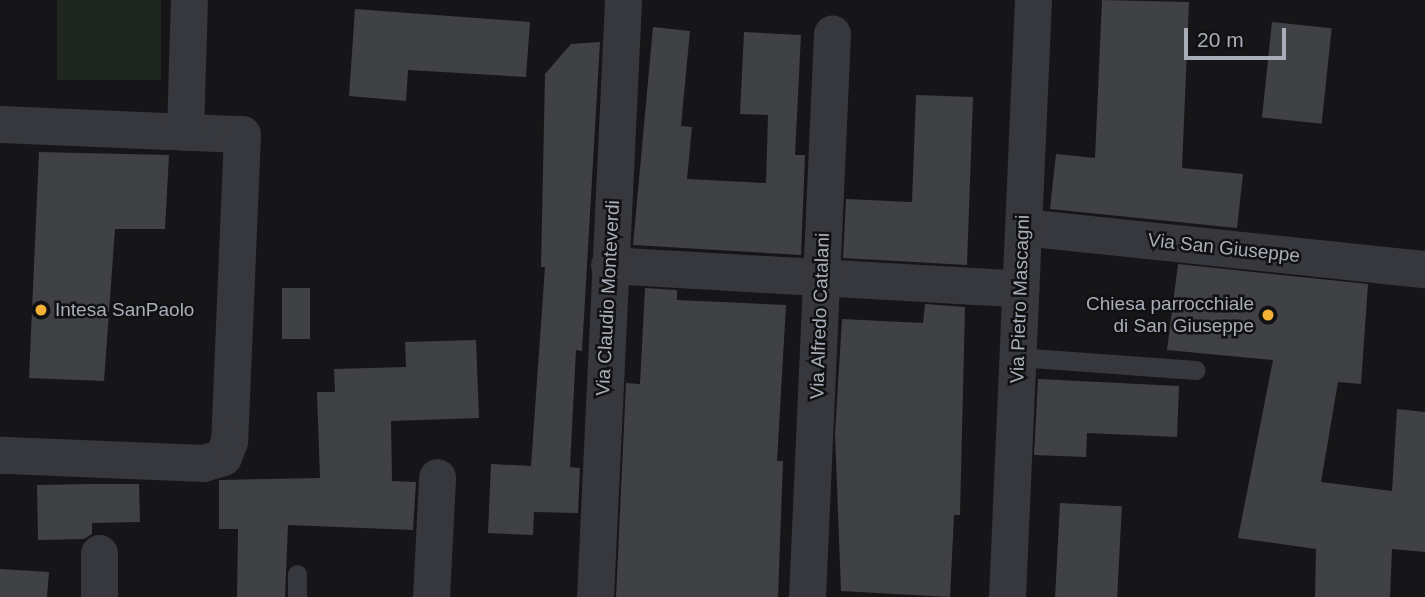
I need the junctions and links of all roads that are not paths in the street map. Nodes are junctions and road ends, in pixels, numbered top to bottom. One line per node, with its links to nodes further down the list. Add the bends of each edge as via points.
1 (189, 0): 6 (street)
2 (624, 0): 8 (street, Via Claudio Monteverdi)
3 (1033, 0): 7 (street, Via Pietro Mascagni)
4 (832, 34): 10 (street, Via Alfredo Catalani)
5 (0, 124): 6 (street)
6 (184, 132): 14 (street, via 242,134 230,427 223,457 203,463)
7 (1023, 227): 9 (street, Via San Giuseppe); 11 (street, Via Pietro Mascagni)
8 (609, 265): 10 (street); 21 (street, Via Claudio Monteverdi)
9 (1425, 270)
10 (822, 278): 11 (street); 22 (street, Via Alfredo Catalani)
11 (1020, 289): 12 (street, Via Pietro Mascagni)
12 (1018, 357): 13 (lane); 23 (street, Via Pietro Mascagni)
13 (1196, 370)
14 (0, 455)
15 (437, 477): 20 (street)
16 (99, 553): 18 (street)
17 (297, 574): 19 (lane)
18 (99, 597)
19 (297, 597)
20 (431, 597)
21 (595, 597)
22 (807, 597)
23 (1007, 597)

